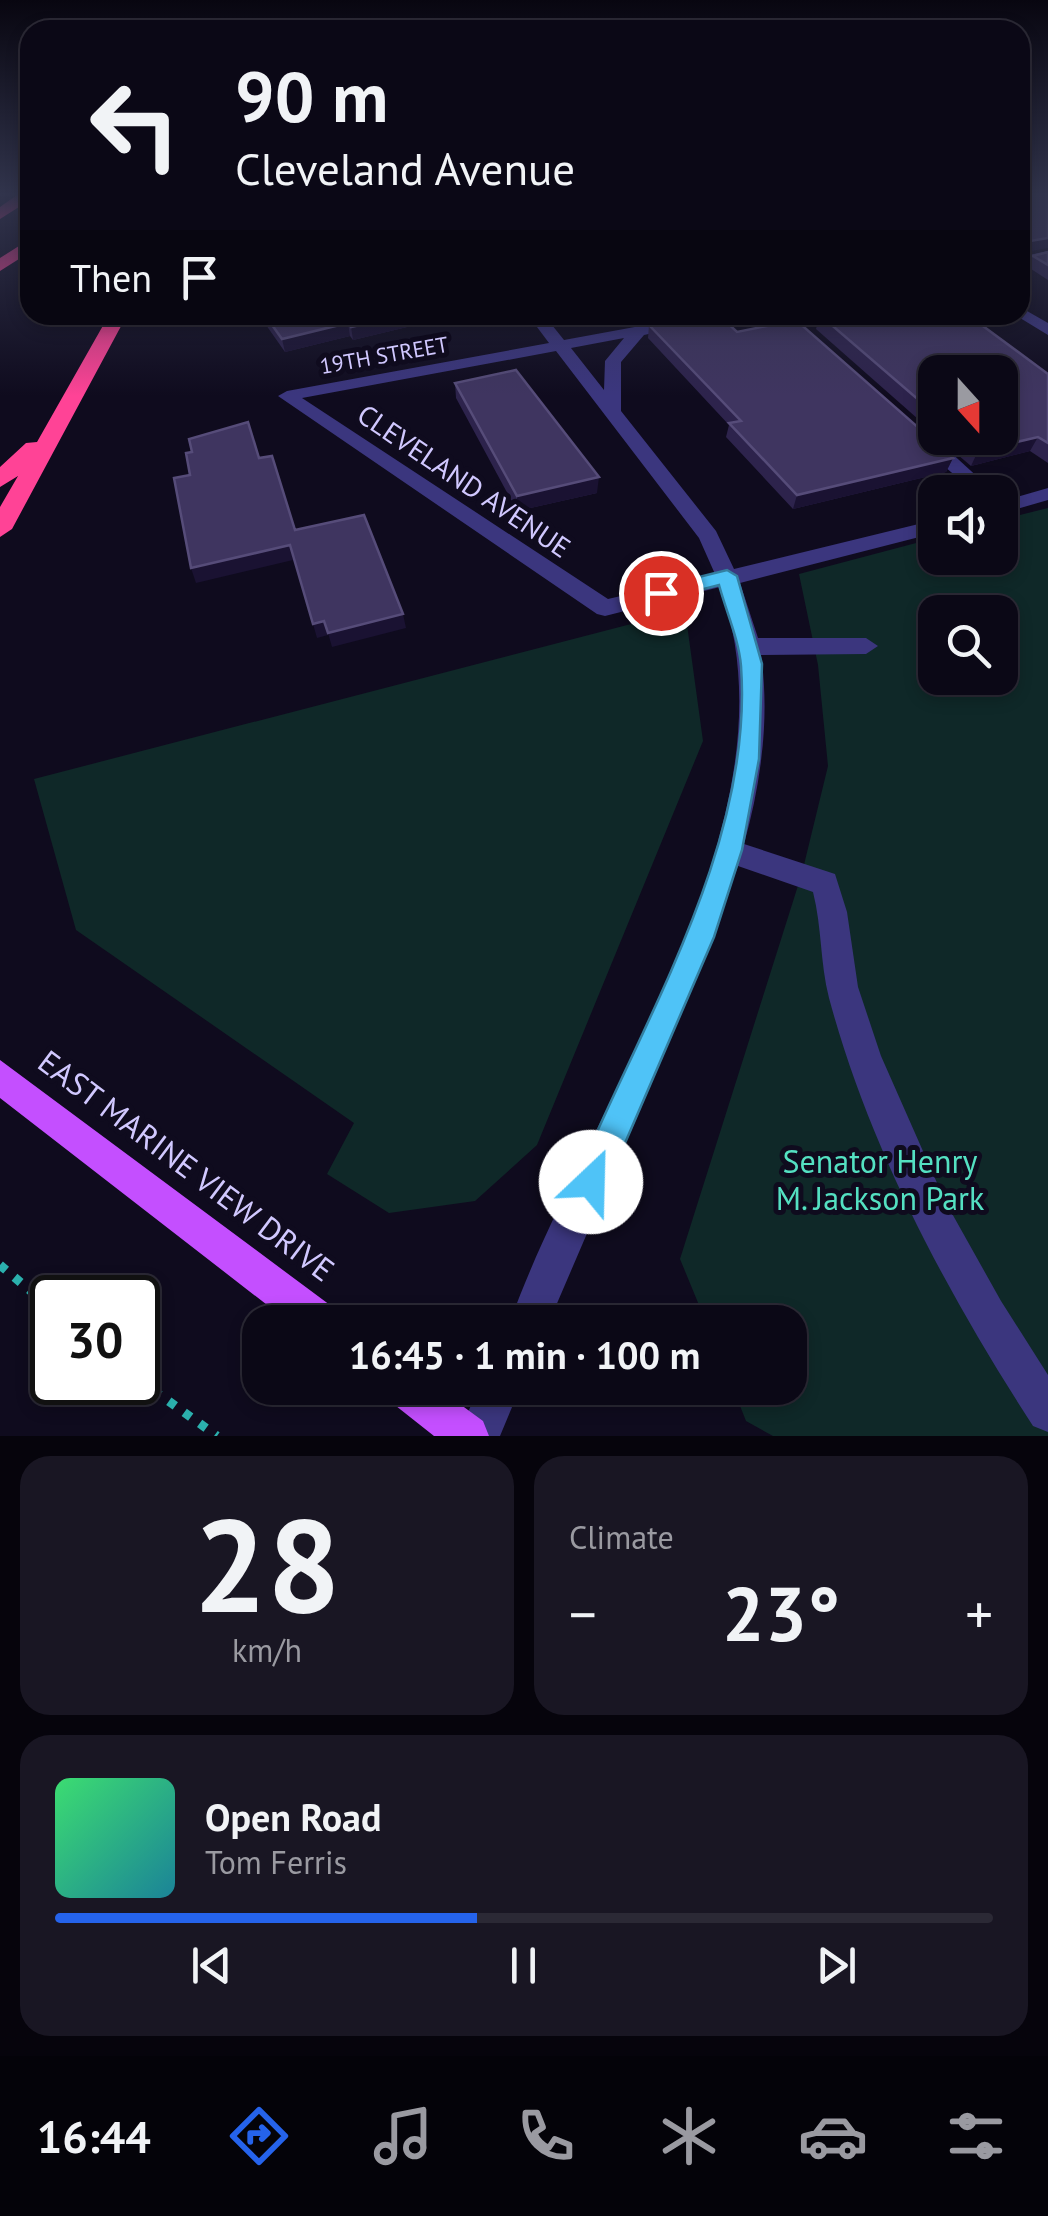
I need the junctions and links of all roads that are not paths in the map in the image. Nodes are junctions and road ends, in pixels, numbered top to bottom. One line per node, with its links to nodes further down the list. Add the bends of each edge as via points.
1 (112, 325): 8 (highway)
2 (544, 325): 5 (street)
3 (671, 325): 4 (street, 19TH STREET)
4 (639, 331): 5 (street, 19TH STREET); 7 (street, via 613,362)
5 (560, 346): 6 (street, 19TH STREET); 7 (street)
6 (287, 396): 16 (street, CLEVELAND AVENUE, via 605,608)
7 (612, 412): 16 (street, via 710,536)
8 (55, 428): 11 (highway); 14 (highway)
9 (912, 428): 10 (street)
10 (966, 475)
11 (0, 480)
12 (1048, 494): 13 (street)
13 (1018, 502)
14 (0, 529)
15 (918, 531): 16 (street, CLEVELAND AVENUE)
16 (727, 576): 18 (street)
17 (866, 646): 18 (street)
18 (747, 647): 19 (street, via 747,759)
19 (729, 850): 22 (street, via 700,937); 25 (street, via 825,882 846,1002 896,1138 950,1246)
20 (0, 1078): 21 (main road, EAST MARINE VIEW DRIVE)
21 (298, 1305)
22 (537, 1305)
23 (427, 1405): 26 (main road)
24 (492, 1405): 27 (street)
25 (1048, 1410)
26 (468, 1436)
27 (478, 1436)

